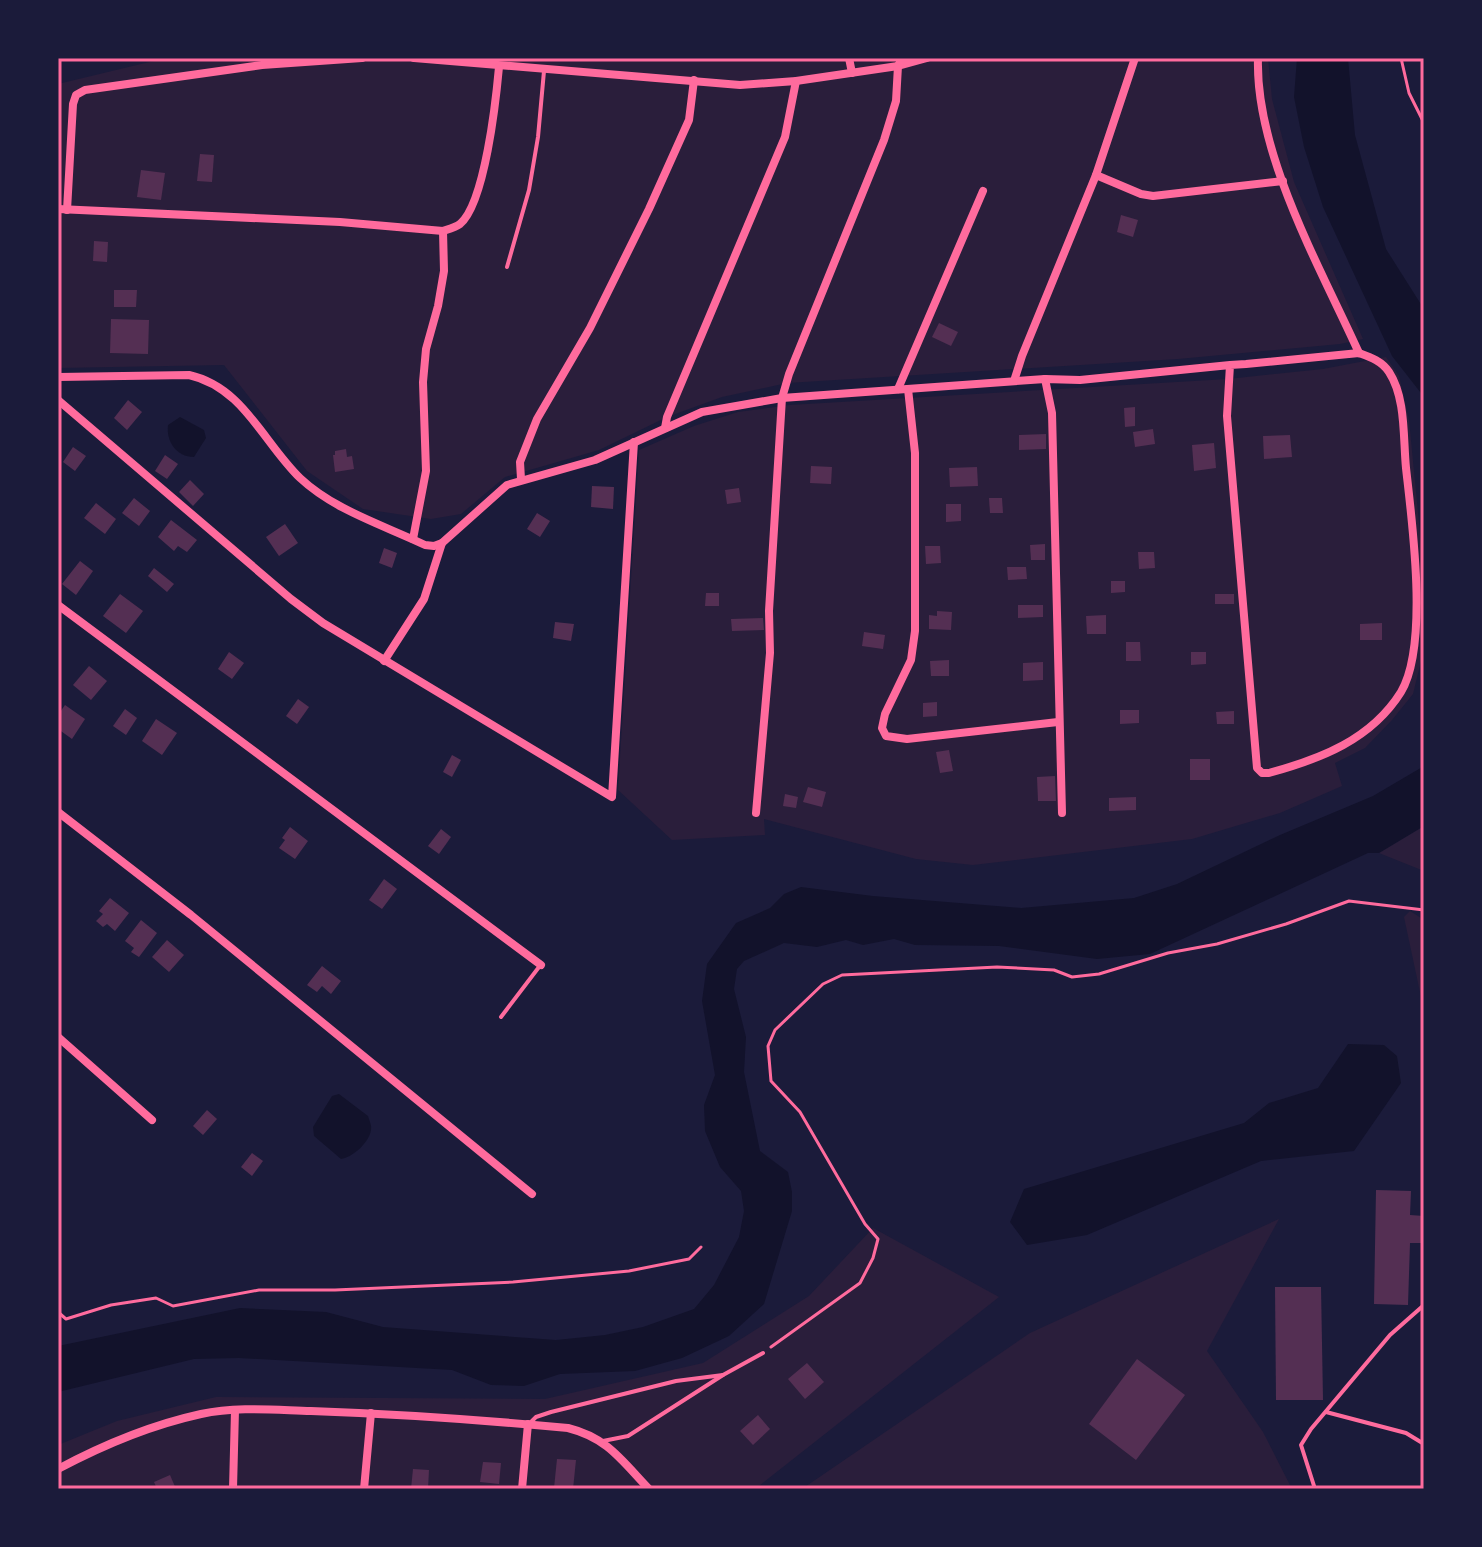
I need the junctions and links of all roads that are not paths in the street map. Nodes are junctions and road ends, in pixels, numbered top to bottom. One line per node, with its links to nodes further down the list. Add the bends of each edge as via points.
1 (362, 58): 17 (street, via 262,65 85,90 73,104)
2 (414, 58): 9 (street)
3 (546, 58): 10 (street)
4 (849, 58): 11 (street)
5 (927, 58): 8 (street)
6 (1135, 58): 14 (street)
7 (1258, 58): 15 (street, via 1258,91)
8 (900, 62): 11 (street); 27 (street, via 884,140)
9 (499, 67): 10 (street); 18 (street, via 486,159 469,214)
10 (544, 68): 12 (street); 19 (lane, via 529,190)
11 (852, 73): 13 (street)
12 (694, 80): 13 (street, via 740,85); 31 (street, via 689,120 590,328 537,419 520,462)
13 (796, 81): 29 (street, via 785,137)
14 (1096, 175): 15 (street, via 1153,196); 24 (street)
15 (1283, 181): 20 (street)
16 (983, 191): 25 (street)
17 (63, 210): 18 (street)
18 (443, 231): 32 (street, via 444,271 423,382 426,471)
19 (507, 267)
20 (1359, 353): 21 (street); 21 (street, via 1388,369 1400,406 1416,568 1412,663 1401,691 1352,742 1313,761 1269,773 1257,768 1227,416)
21 (1230, 365): 23 (street)
22 (58, 377): 32 (street, via 207,379 225,389 300,478 336,504)
23 (1045, 379): 24 (street); 36 (street, via 1052,413)
24 (1014, 381): 26 (street)
25 (898, 389): 26 (street); 27 (street)
26 (908, 389): 36 (street, via 915,453 915,631 911,660 882,728 886,736 907,739)
27 (782, 398): 29 (street, via 702,412); 38 (street)
28 (58, 400): 35 (street, via 291,599)
29 (665, 428): 30 (street)
30 (634, 442): 31 (street, via 595,460); 35 (street, via 612,797)
31 (521, 479): 33 (street, via 507,485)
32 (413, 539): 33 (street, via 434,546)
33 (442, 543): 35 (street, via 424,599)
34 (58, 605): 40 (street)
35 (384, 661)
36 (1058, 722): 39 (street)
37 (58, 812): 44 (street)
38 (756, 813)
39 (1062, 813)
40 (541, 965): 41 (lane)
41 (501, 1017)
42 (58, 1037): 43 (street)
43 (152, 1120)
44 (532, 1194)
45 (1424, 1305): 49 (lane, via 1390,1335)
46 (763, 1353): 47 (lane)
47 (723, 1375): 51 (lane, via 676,1381 551,1412); 52 (lane, via 628,1436)
48 (235, 1410): 50 (street); 54 (street, via 149,1429); 55 (street)
49 (1326, 1412): 53 (lane, via 1406,1433); 59 (lane, via 1301,1445)
50 (371, 1413): 51 (street); 56 (street)
51 (528, 1424): 52 (street, via 568,1428); 57 (street)
52 (603, 1441): 58 (street)
53 (1424, 1444)
54 (58, 1469)
55 (233, 1489)
56 (364, 1489)
57 (522, 1489)
58 (649, 1489)
59 (1315, 1489)

